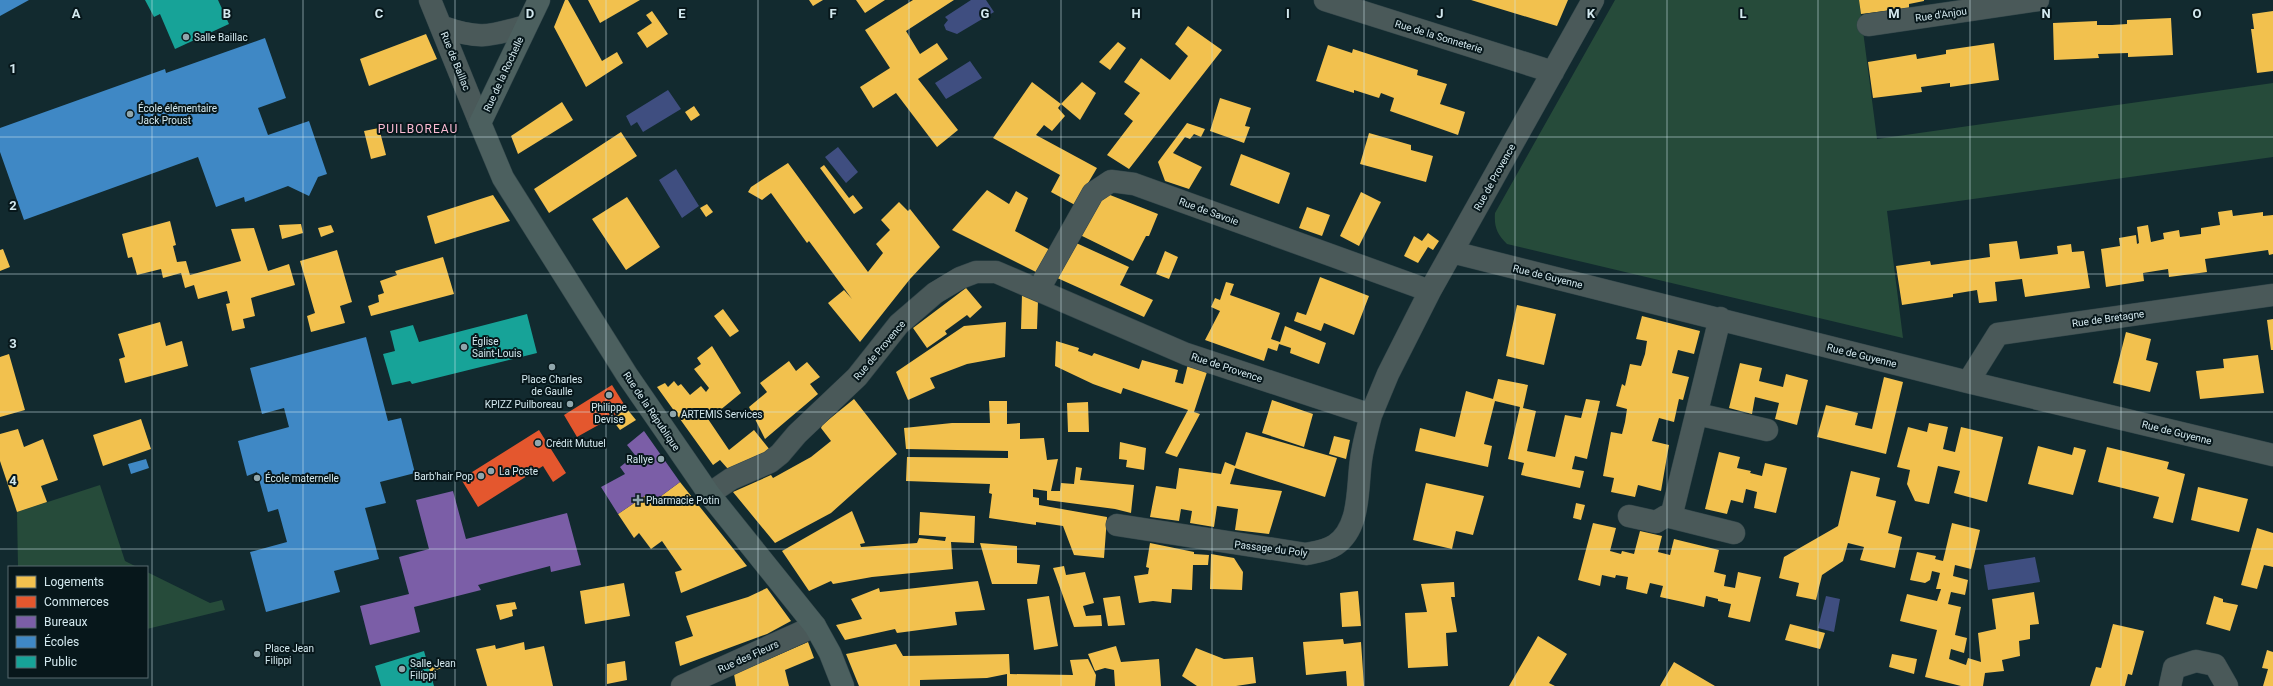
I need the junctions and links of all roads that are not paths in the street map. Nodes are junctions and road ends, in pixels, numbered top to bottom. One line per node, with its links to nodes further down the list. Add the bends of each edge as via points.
1 (430, 0): 8 (street, Rue de Baillac)
2 (539, 0): 7 (main road, Rue de la Rochelle)
3 (1325, 0): 9 (street, Rue de la Sonneterie)
4 (1594, 0): 9 (street, Rue de Provence)
5 (2038, 0): 6 (street, Rue d'Anjou)
6 (1868, 25)
7 (526, 26): 8 (street, Rue de la Rochelle, via 488,36 464,34); 10 (main road, Rue de la Rochelle)
8 (442, 27): 10 (street, Rue de Baillac)
9 (1553, 72): 11 (street, Rue de Provence)
10 (480, 123): 21 (main road, Rue de la République, via 503,178 628,375)
11 (1452, 252): 13 (street, Rue de Provence); 15 (street, Rue de Guyenne)
12 (1039, 289): 13 (street, Rue de Savoie, via 1094,193 1111,181 1134,184); 18 (street, Rue de Provence, via 1186,354); 21 (street, Rue de Provence, via 996,272 976,272 935,293 899,324 857,377 797,434 780,454 770,462 731,479)
13 (1430, 291): 18 (street, Rue de Provence, via 1388,374)
14 (2273, 295): 16 (street, Rue de Bretagne, via 1998,334)
15 (1720, 318): 16 (street, Rue de Guyenne); 17 (street)
16 (1968, 382): 20 (street, Rue de Guyenne)
17 (1697, 414): 19 (street); 23 (street)
18 (1371, 415): 24 (street, Passage du Poly, via 1361,460 1354,518 1347,534 1335,545 1322,551 1306,554)
19 (1767, 430)
20 (2273, 455)
21 (709, 494): 26 (main road, Rue de la République)
22 (1630, 516): 23 (street, via 1656,522 1666,516)
23 (1671, 517): 25 (street)
24 (1117, 525)
25 (1734, 533)
26 (815, 626): 27 (street, Rue des Fleurs); 28 (main road, Rue de la République, via 830,653)
27 (682, 686)
28 (843, 686)
29 (2170, 686): 30 (street, via 2174,668 2196,660 2215,665)
30 (2227, 686)

